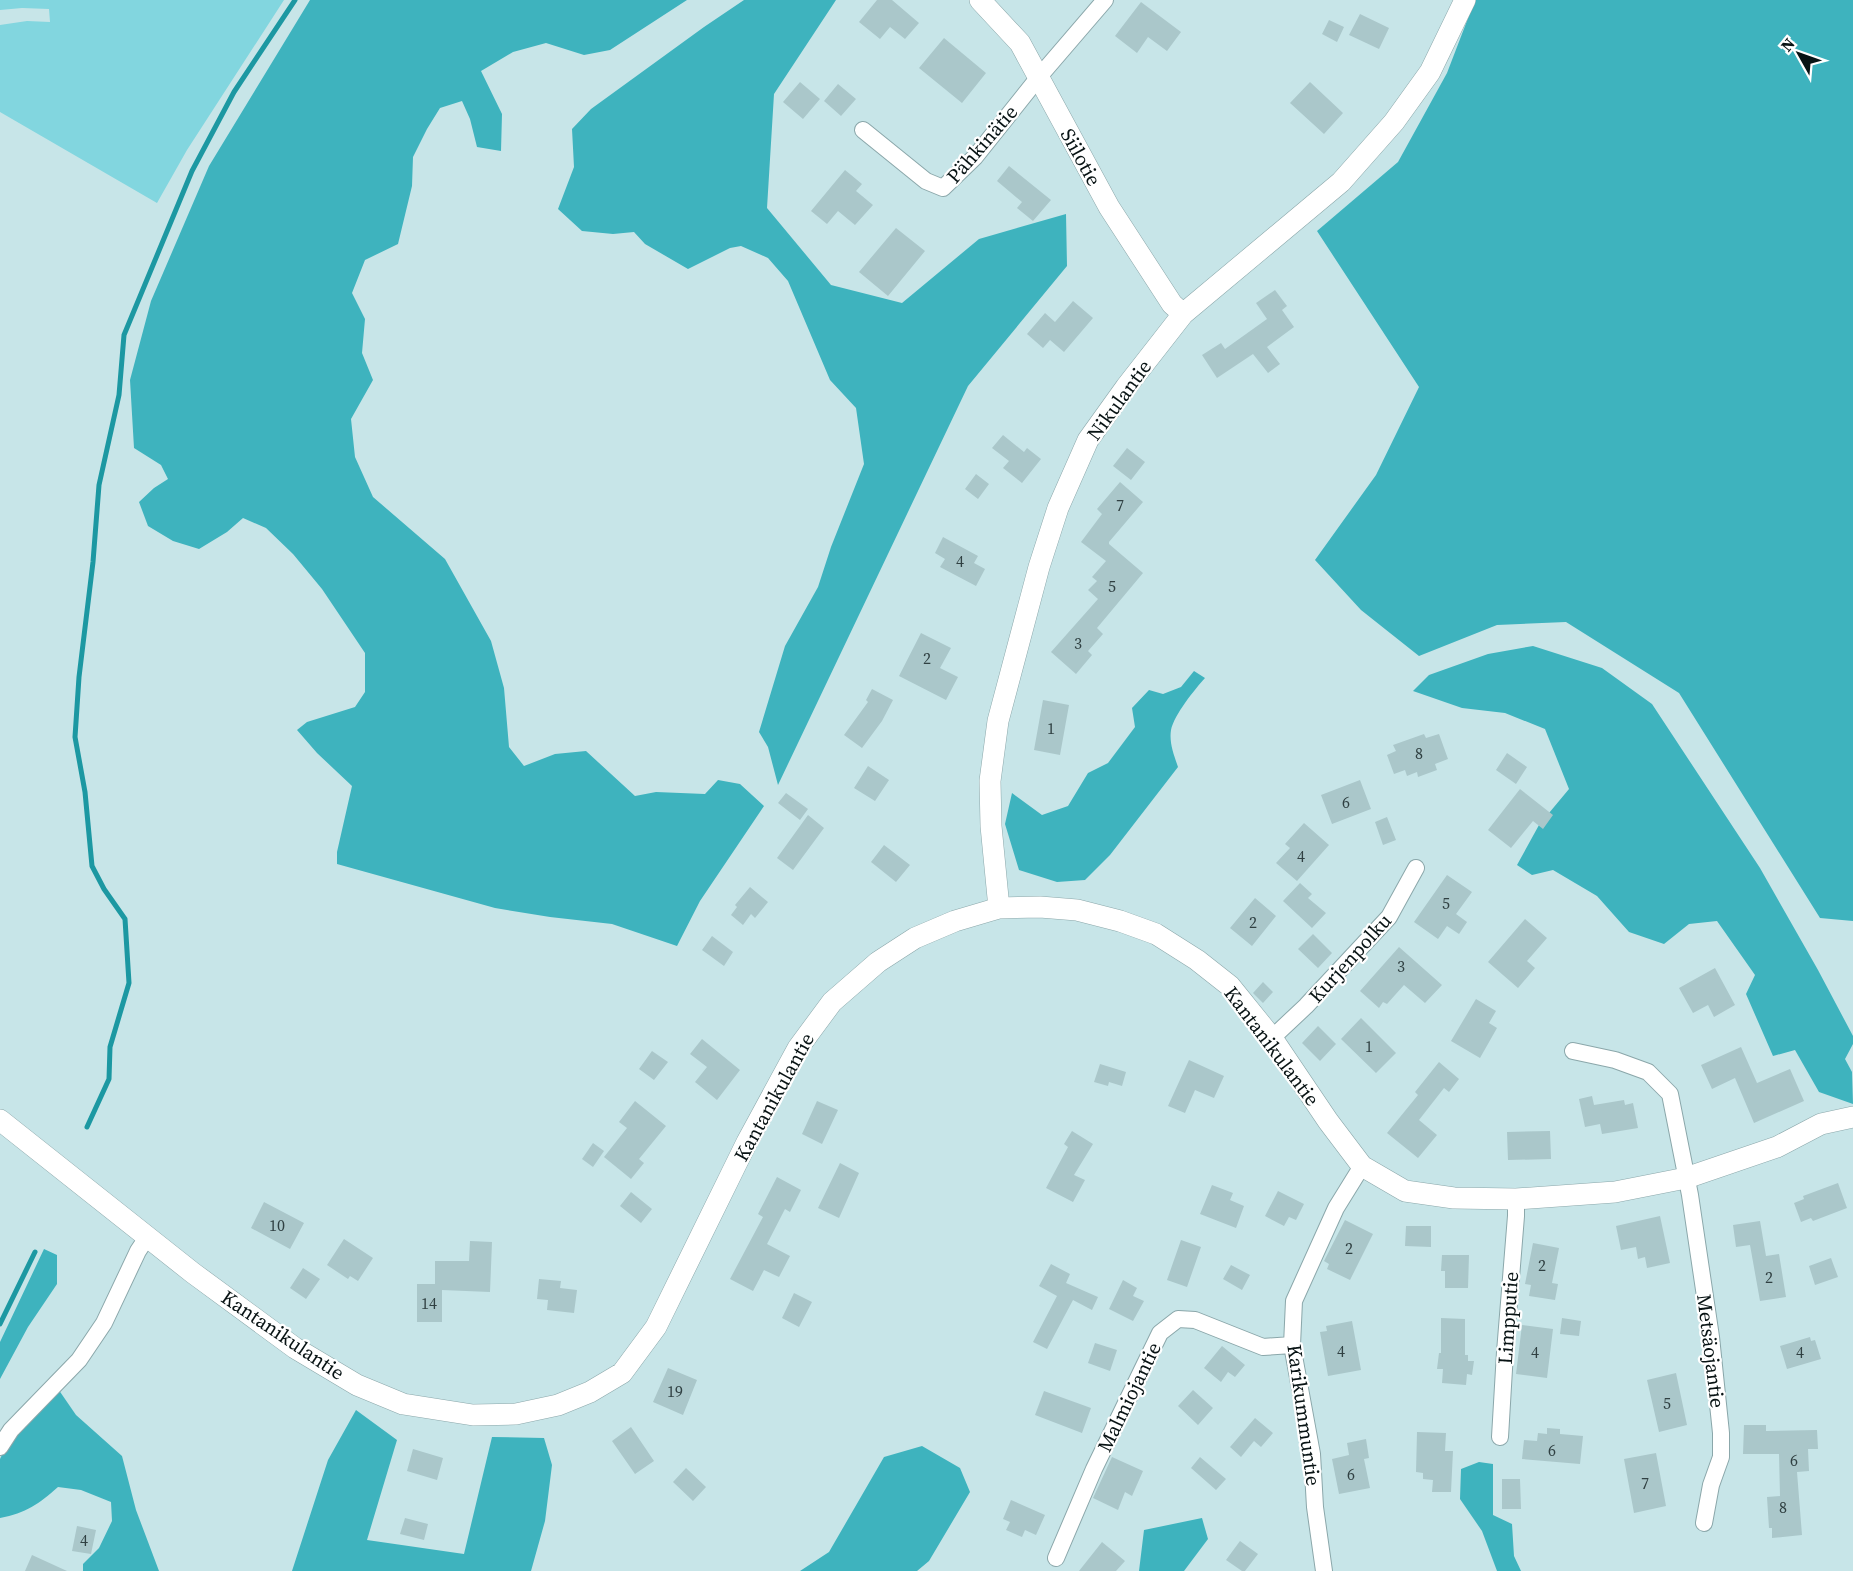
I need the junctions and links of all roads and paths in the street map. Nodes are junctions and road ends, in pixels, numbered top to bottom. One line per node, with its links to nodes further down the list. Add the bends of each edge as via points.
1 (980, 0): 4 (street, Siilotie, via 1020,43)
2 (1105, 0): 4 (street)
3 (1465, 0): 6 (street, Nikulantie, via 1431,72 1394,122 1341,182)
4 (1038, 78): 5 (street, Pähkinätie, via 975,157 943,188 920,177); 6 (street, Siilotie, via 1109,207 1172,304)
5 (863, 130)
6 (1183, 314): 8 (street, Nikulantie, via 1088,440 1058,508 1039,567 998,721 990,781)
7 (1416, 868): 9 (street, Kurjenpolku, via 1389,917)
8 (999, 908): 9 (street, Kantanikulantie, via 1077,910 1156,934 1230,986); 16 (street, Kantanikulantie, via 915,938 878,962 832,1002 798,1048 747,1142 656,1327 622,1372 590,1392 558,1405 516,1414 473,1415 403,1404 366,1389 294,1348)
9 (1272, 1038): 13 (street, Kantanikulantie)
10 (1573, 1051): 14 (street, Metsäojantie, via 1648,1072 1670,1094)
11 (1853, 1117): 14 (street, Kantanikulantie, via 1821,1124 1777,1147)
12 (0, 1120): 16 (street, Kantanikulantie)
13 (1362, 1166): 15 (street, Kantanikulantie, via 1405,1191 1454,1198); 17 (street, Karikummuntie, via 1336,1208 1294,1301)
14 (1686, 1178): 15 (street, Kantanikulantie, via 1615,1192); 20 (street, Metsäojantie, via 1721,1433 1721,1457)
15 (1516, 1198): 18 (street, Limpputie)
16 (148, 1236): 19 (street, via 104,1323 79,1360 11,1430)
17 (1292, 1344): 21 (street, Malmiojantie, via 1263,1347 1195,1320 1178,1319 1160,1333); 22 (street, Karikummuntie, via 1312,1454)
18 (1500, 1437)
19 (0, 1447)
20 (1704, 1523)
21 (1056, 1558)
22 (1324, 1571)

